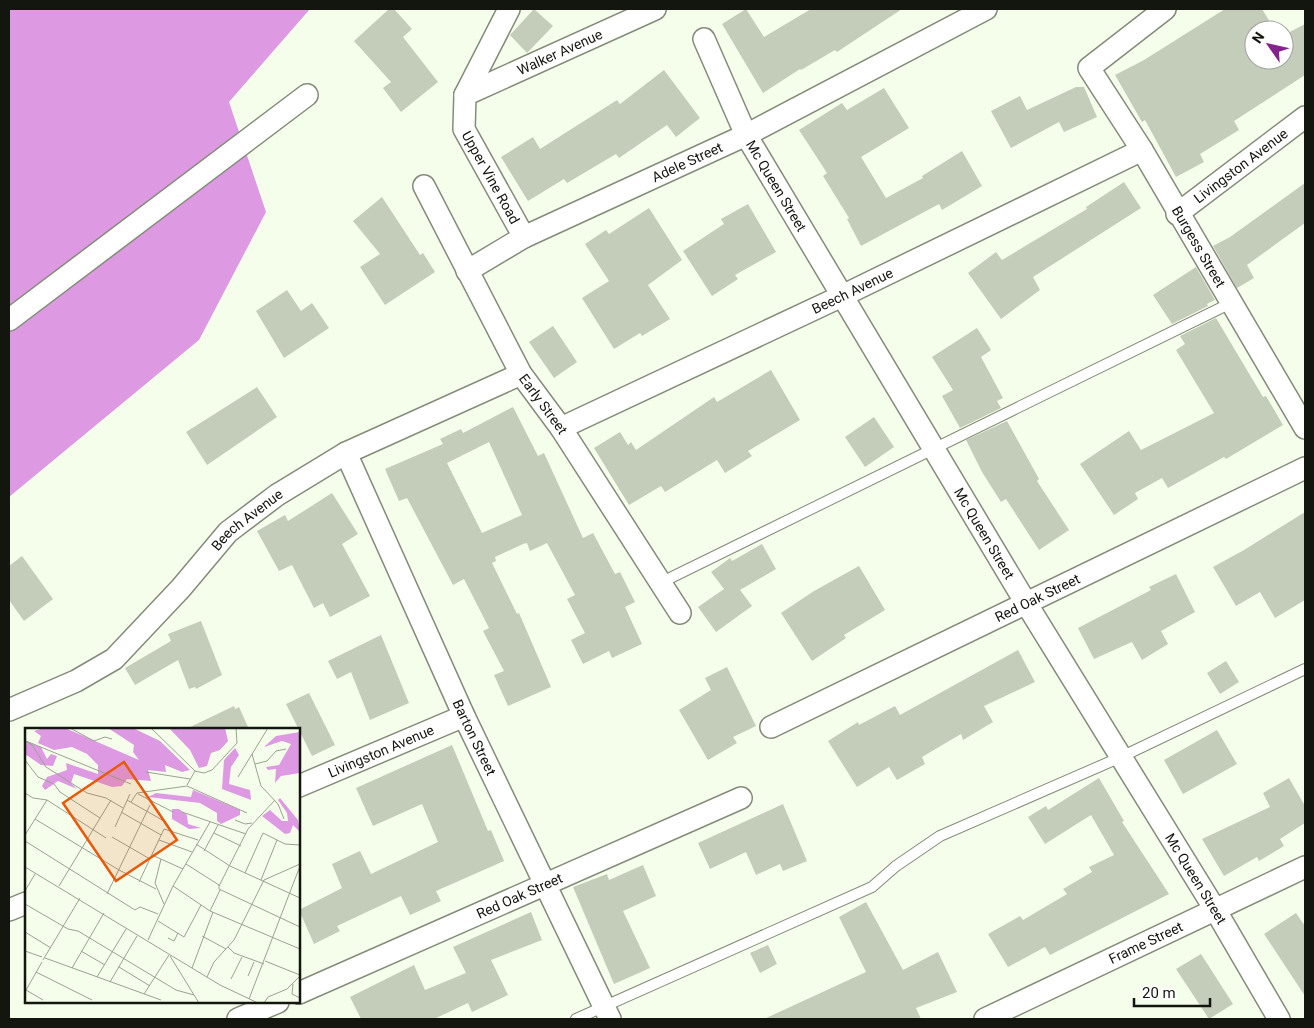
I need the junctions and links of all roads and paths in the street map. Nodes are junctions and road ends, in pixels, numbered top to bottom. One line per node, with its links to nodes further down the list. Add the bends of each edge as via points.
1 (509, 9): 7 (street, Upper Vine Road)
2 (655, 9): 7 (street, Walker Avenue)
3 (986, 9): 9 (street, Adele Street)
4 (1165, 9): 10 (street, Burgess Street, via 1088,68)
5 (704, 38): 9 (street, Mc Queen Street)
6 (307, 95): 17 (street)
7 (465, 95): 13 (street, Upper Vine Road, via 464,130)
8 (1305, 117): 12 (street, Livingston Avenue)
9 (746, 135): 13 (street, Adele Street); 15 (street, Mc Queen Street)
10 (1142, 150): 12 (street, Burgess Street); 15 (street, Beech Avenue)
11 (424, 186): 14 (street, Early Street)
12 (1177, 214): 16 (street, Burgess Street)
13 (524, 237): 14 (street, Adele Street)
14 (467, 271): 18 (street, Early Street)
15 (842, 296): 20 (street, Beech Avenue); 22 (street, Mc Queen Street)
16 (1231, 304): 19 (street, Burgess Street); 22 (lane)
17 (17, 315)
18 (521, 374): 20 (street, Early Street); 23 (street, Beech Avenue)
19 (1299, 401): 21 (street, Burgess Street)
20 (561, 428): 25 (street, Early Street)
21 (1305, 428)
22 (933, 449): 25 (lane); 26 (street, Mc Queen Street)
23 (346, 453): 29 (street, Beech Avenue, via 277,495 228,532 181,588 114,658 76,681); 30 (street, Barton Street)
24 (1305, 468): 26 (street, Red Oak Street)
25 (660, 583): 27 (street, Early Street)
26 (1026, 603): 31 (street, Red Oak Street); 32 (street, Mc Queen Street)
27 (680, 613)
28 (1305, 669): 32 (lane)
29 (9, 710)
30 (464, 716): 33 (street, Livingston Avenue); 36 (street, Barton Street)
31 (771, 727)
32 (1121, 757): 39 (street, Mc Queen Street); 42 (lane, via 940,836 872,887)
33 (300, 786)
34 (740, 798): 36 (street, Red Oak Street)
35 (1305, 867): 39 (street, Frame Street)
36 (544, 886): 40 (street, Red Oak Street); 42 (street, Barton Street)
37 (25, 903): 38 (street)
38 (9, 910)
39 (1216, 911): 45 (street, Frame Street); 46 (street, Mc Queen Street)
40 (300, 993)
41 (276, 1003): 43 (street)
42 (607, 1013): 44 (lane)
43 (238, 1019)
44 (576, 1019)
45 (985, 1019)
46 (1278, 1019)

